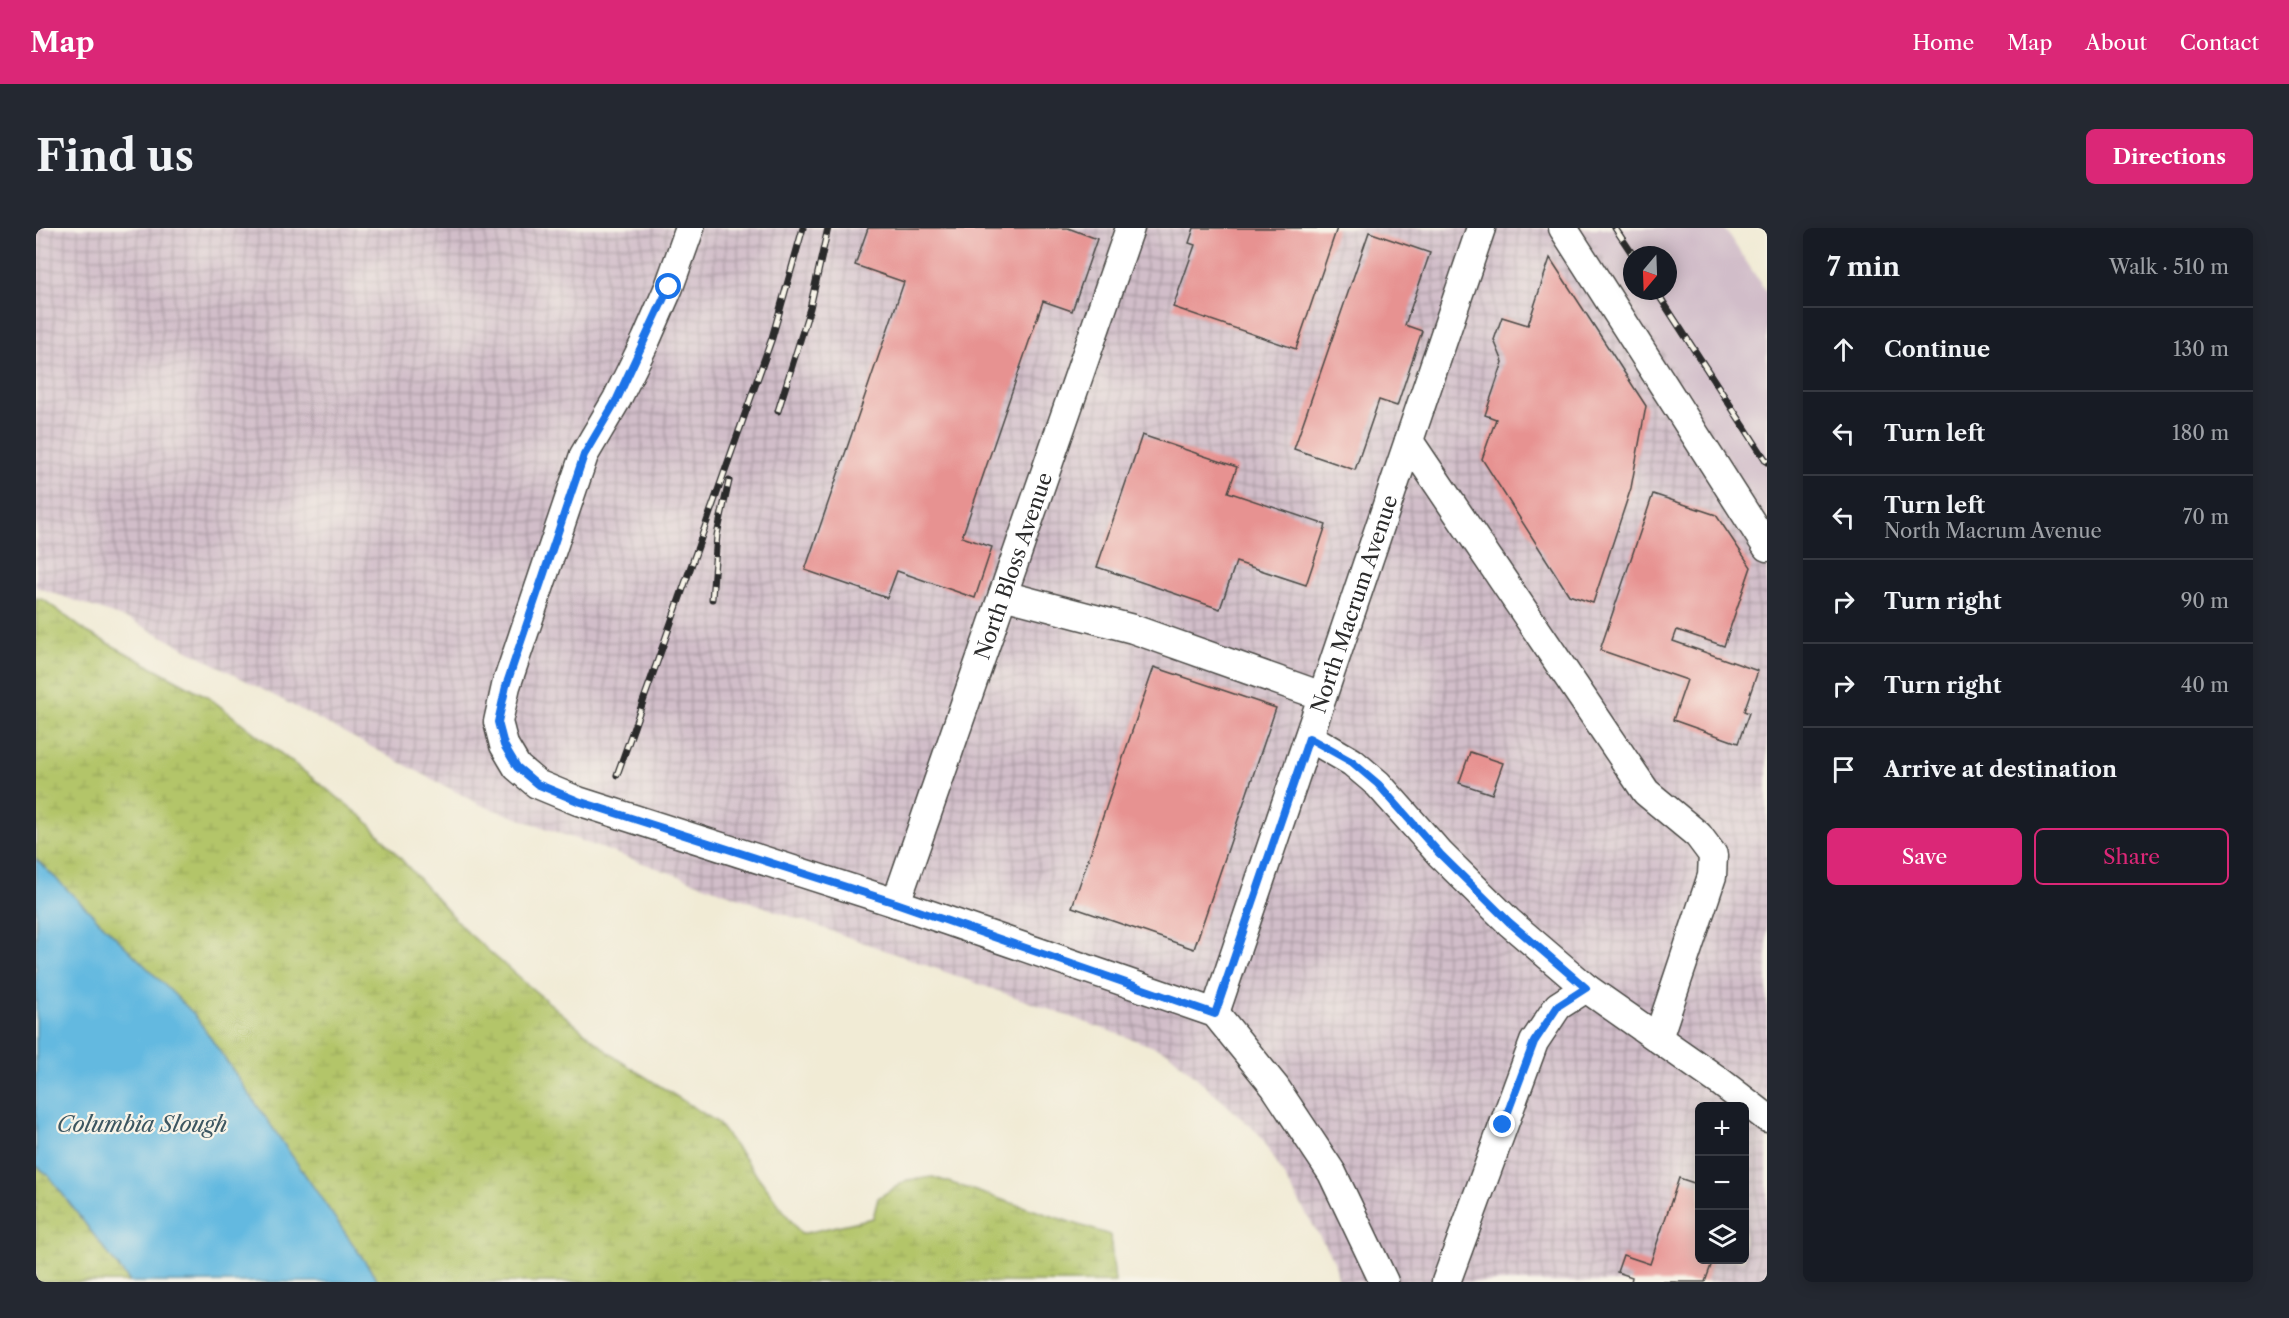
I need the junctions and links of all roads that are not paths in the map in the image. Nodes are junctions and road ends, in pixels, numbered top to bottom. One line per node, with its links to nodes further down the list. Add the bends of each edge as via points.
1 (690, 228): 10 (street, via 646,340 584,455 506,686 498,722 504,745 517,767 547,789)
2 (1130, 228): 7 (street, North Bloss Avenue)
3 (1481, 228): 5 (street, North Macrum Avenue)
4 (1563, 228): 6 (street)
5 (1409, 441): 8 (street, North Macrum Avenue); 13 (street, via 1646,792 1698,835 1713,855 1712,876)
6 (1767, 547)
7 (1003, 595): 8 (street, via 1133,629); 10 (street, North Bloss Avenue)
8 (1322, 696): 9 (street, North Macrum Avenue)
9 (1309, 738): 11 (street, via 1352,762 1378,784 1440,854 1509,922); 12 (street, North Macrum Avenue)
10 (896, 903): 12 (street)
11 (1586, 988): 13 (street); 16 (street, via 1558,1006 1534,1042)
12 (1215, 1014): 15 (street, via 1275,1087 1332,1173)
13 (1658, 1038): 14 (street)
14 (1767, 1118)
15 (1384, 1282)
16 (1446, 1282)

